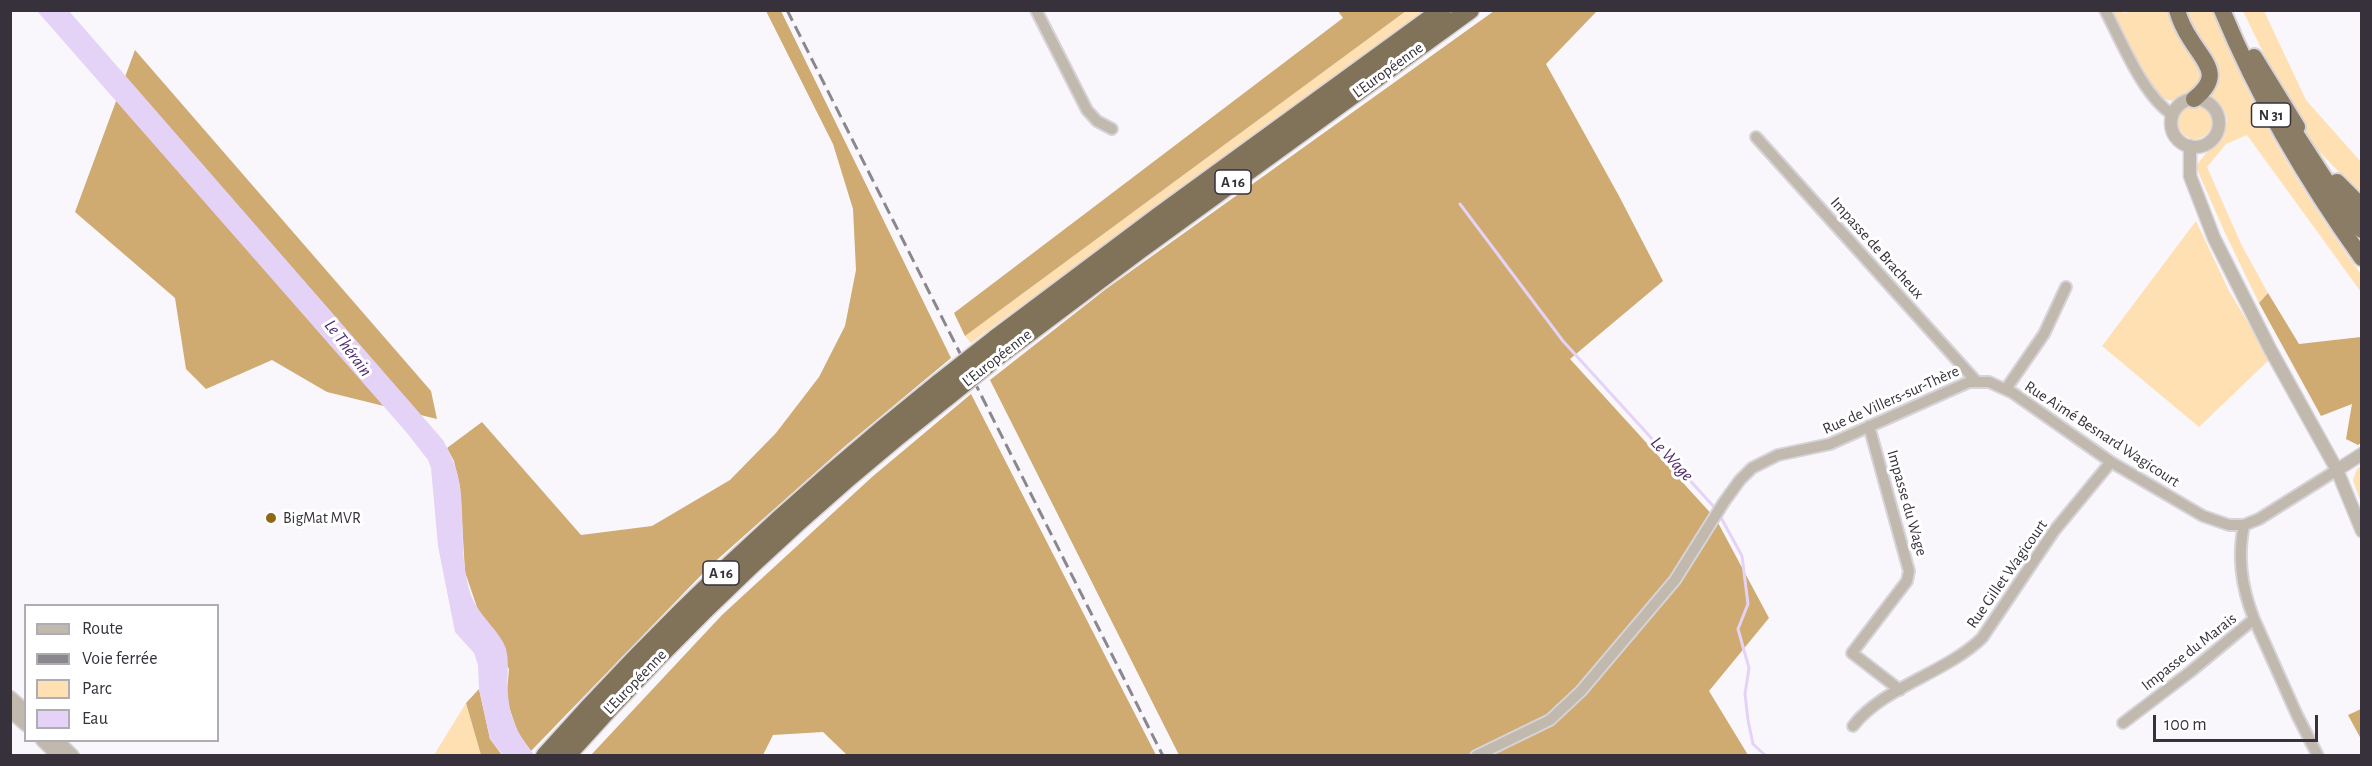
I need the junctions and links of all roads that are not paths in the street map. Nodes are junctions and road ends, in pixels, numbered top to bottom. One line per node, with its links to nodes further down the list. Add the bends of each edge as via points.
1 (1036, 10): 11 (street, via 1087,110)
2 (1443, 10): 18 (highway, L'Européenne / A 16, via 1159,216)
3 (1470, 10): 18 (highway, L'Européenne / A 16, via 1148,244)
4 (2105, 10): 10 (street, via 2151,94)
5 (2177, 10): 9 (highway, via 2211,74 2207,87)
6 (2222, 10): 16 (highway, N 31, via 2284,139)
7 (2234, 10): 8 (highway, N 31)
8 (2254, 57): 14 (highway, via 2315,153); 15 (highway, N 31, via 2295,135)
9 (2194, 99): 10 (street, via 2183,103); 13 (street, via 2213,108 2218,127 2206,144)
10 (2173, 115): 13 (street, via 2174,135)
11 (1112, 129)
12 (1756, 137): 19 (street, Impasse de Bracheux)
13 (2190, 146): 24 (street, via 2190,176 2214,238)
14 (2361, 207)
15 (2361, 230)
16 (2361, 258)
17 (2066, 287): 20 (street, via 2044,334)
18 (997, 348): 37 (highway, L'Européenne / A 16, bridge, via 943,390 724,592 627,689)
19 (1975, 380): 20 (street, Rue Aimé Besnard Wagicourt); 21 (street, Rue de Villers-sur-Thère)
20 (2006, 390): 23 (street, Rue Aimé Besnard Wagicourt)
21 (1869, 426): 28 (street, Impasse du Wage, via 1909,571 1907,581 1852,653); 40 (street, Rue de Villers-sur-Thère, via 1825,446 1778,455 1759,463 1724,502 1669,588 1593,678 1556,716)
22 (2361, 454): 24 (street)
23 (2111, 462): 25 (street, Rue Aimé Besnard Wagicourt, via 2203,516 2229,525); 28 (street, Rue Gillet Wagicourt, via 2054,531 1982,638)
24 (2337, 470): 25 (street, via 2266,516); 26 (street)
25 (2244, 525): 27 (street, Impasse du Marais, via 2240,566)
26 (2361, 531)
27 (2254, 619): 33 (street, Impasse du Marais); 41 (street)
28 (1900, 690): 34 (street, Rue Gillet Wagicourt, via 1871,708)
29 (10, 697): 30 (street)
30 (24, 709)
31 (10, 711): 32 (street)
32 (24, 723)
33 (2122, 723)
34 (1853, 726)
35 (43, 742): 38 (street)
36 (58, 742): 39 (street)
37 (555, 752)
38 (58, 756)
39 (74, 756)
40 (1476, 756)
41 (2318, 756)

